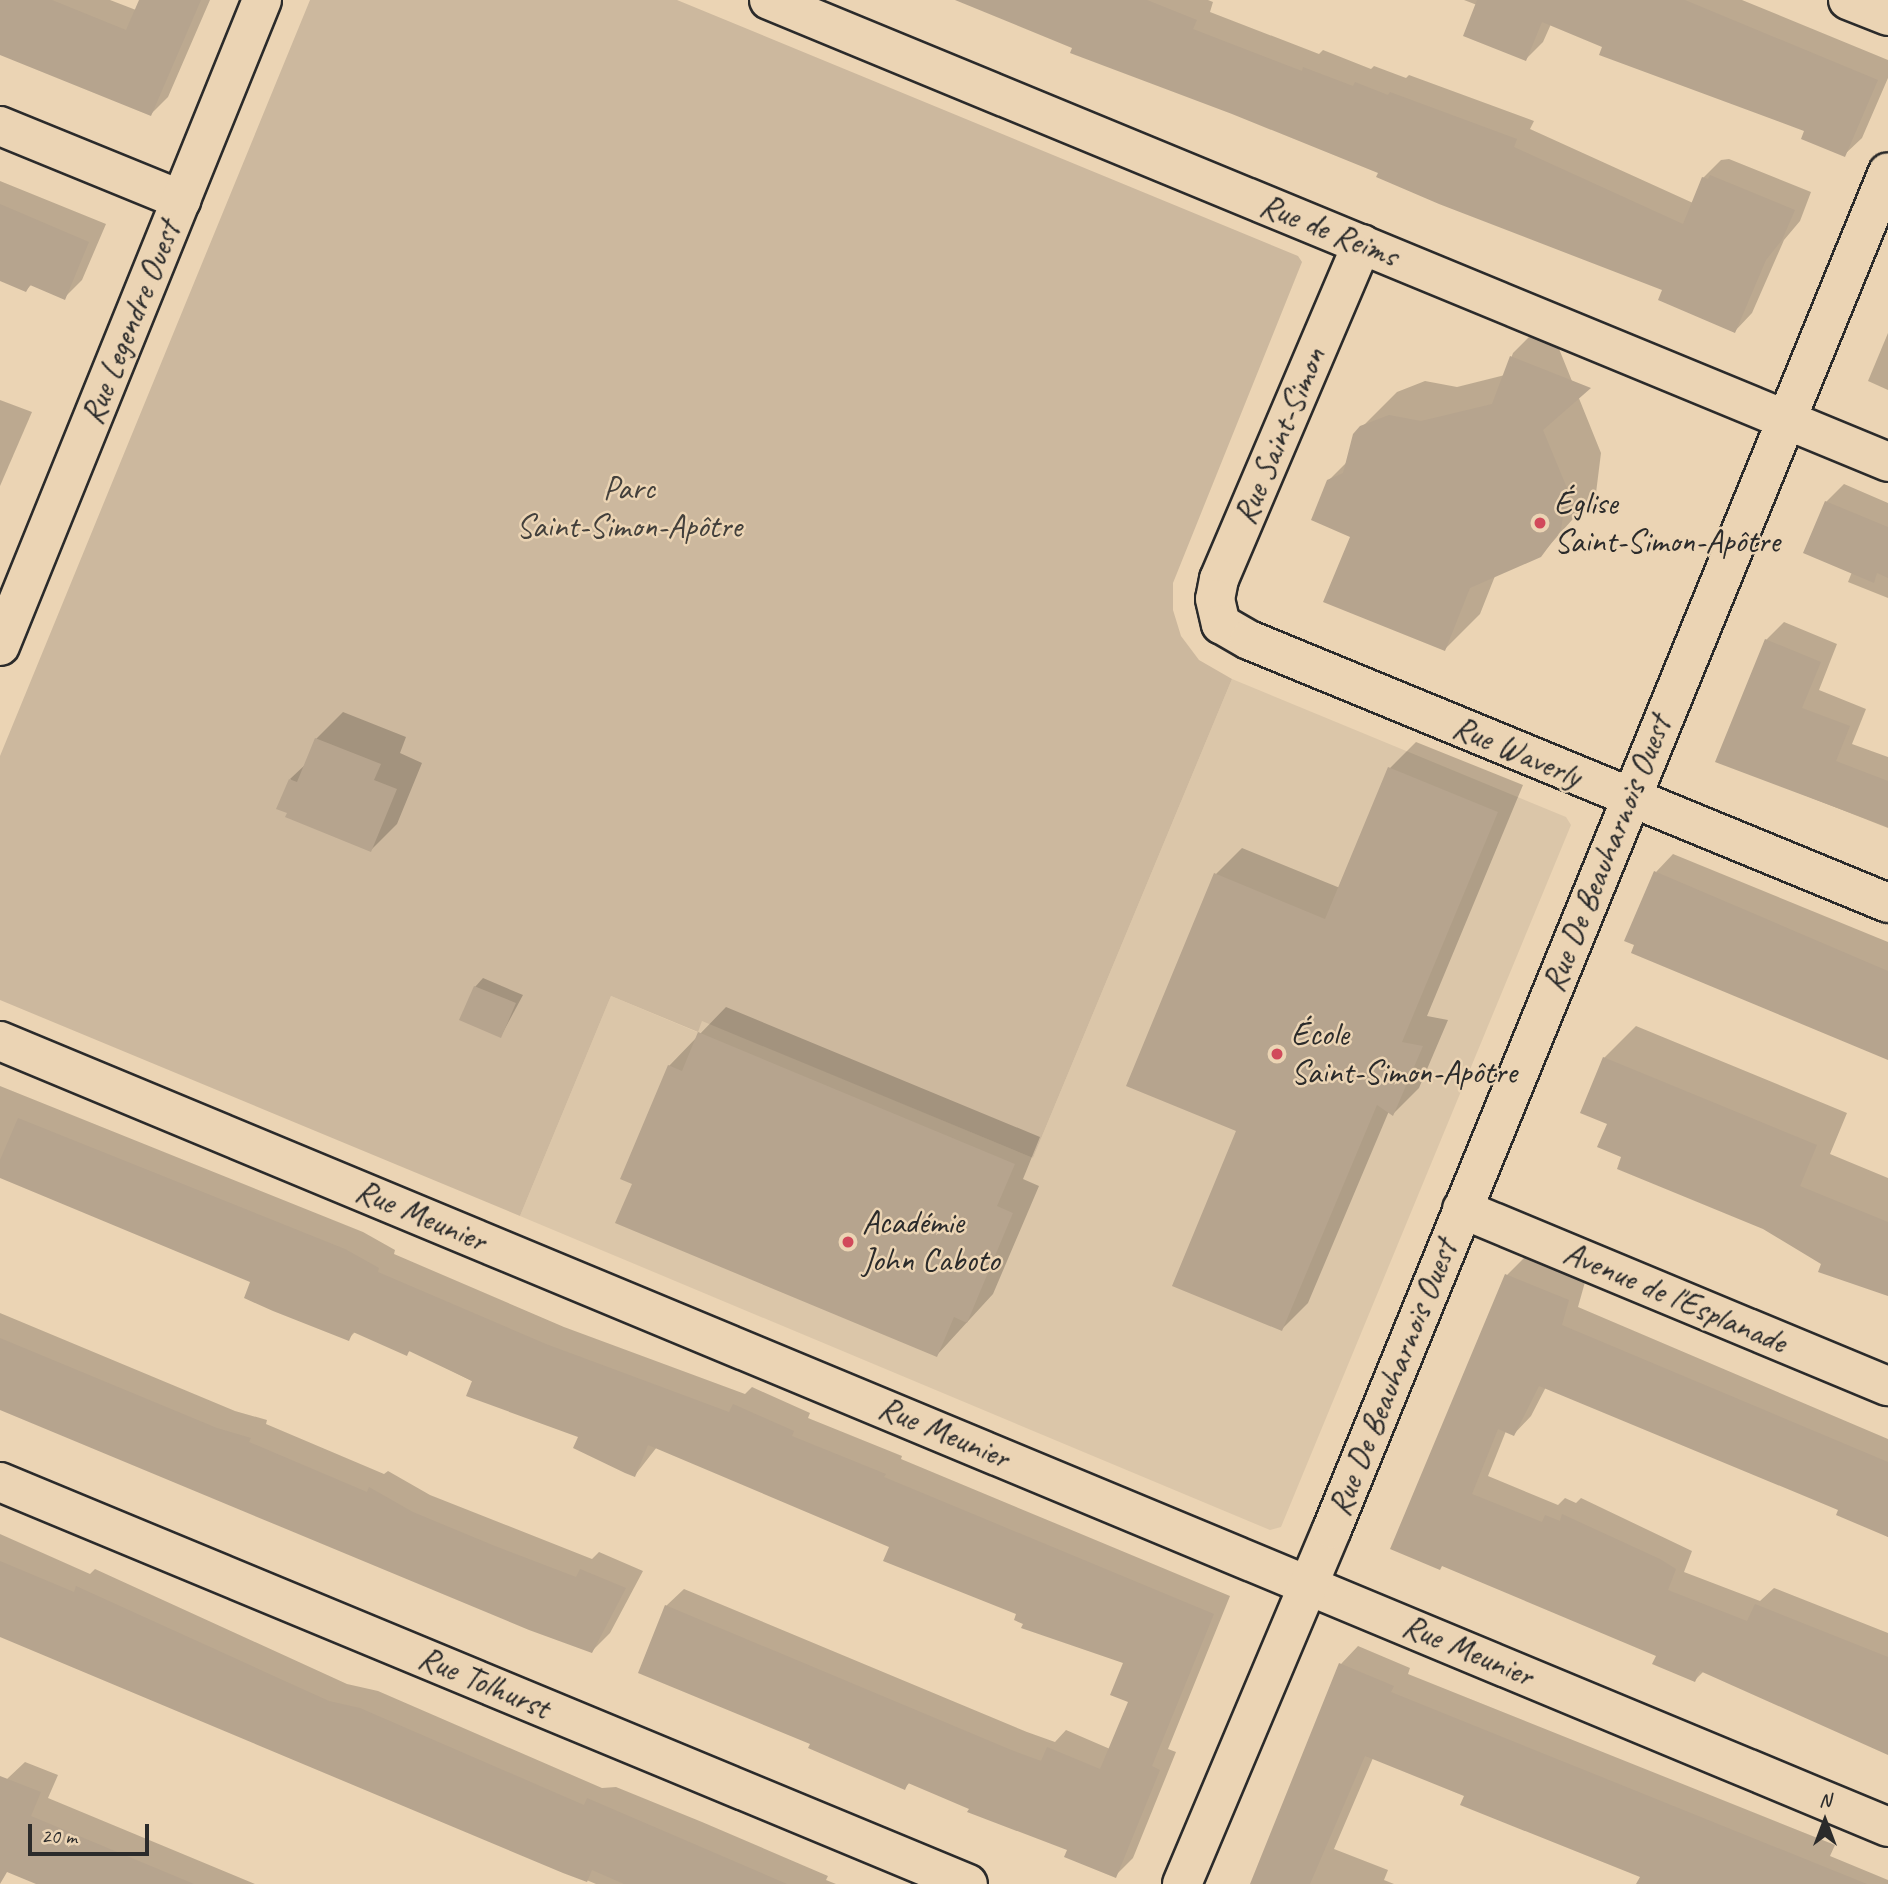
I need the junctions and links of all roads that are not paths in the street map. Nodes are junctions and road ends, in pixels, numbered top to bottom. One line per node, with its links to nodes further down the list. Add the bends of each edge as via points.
1 (262, 0): 7 (street, Rue Legendre Ouest)
2 (769, 0): 8 (street, Rue de Reims)
3 (1848, 0): 4 (street)
4 (1888, 16)
5 (0, 126): 7 (street)
6 (1888, 172): 9 (street, Rue De Beauharnois Ouest)
7 (181, 200): 11 (street, Rue Legendre Ouest)
8 (1362, 244): 9 (street, Rue de Reims); 12 (street, Rue Saint-Simon, via 1219,579 1215,606)
9 (1786, 421): 10 (street, Rue de Reims); 14 (street, Rue De Beauharnois Ouest)
10 (1888, 462)
11 (9, 598): 13 (street, Rue Legendre Ouest)
12 (1226, 628): 14 (street, Rue Waverly)
13 (0, 646)
14 (1630, 799): 15 (street, Rue Waverly); 17 (street, Rue De Beauharnois Ouest)
15 (1888, 902)
16 (0, 1041): 20 (street, Rue Meunier)
17 (1462, 1209): 18 (street, Avenue de l'Esplanade); 20 (street, Rue De Beauharnois Ouest)
18 (1888, 1387)
19 (0, 1482): 22 (street, Rue Tolhurst)
20 (1308, 1585): 21 (street, Rue Meunier); 23 (street, Rue De Beauharnois Ouest)
21 (1888, 1827)
22 (968, 1884)
23 (1182, 1884)

